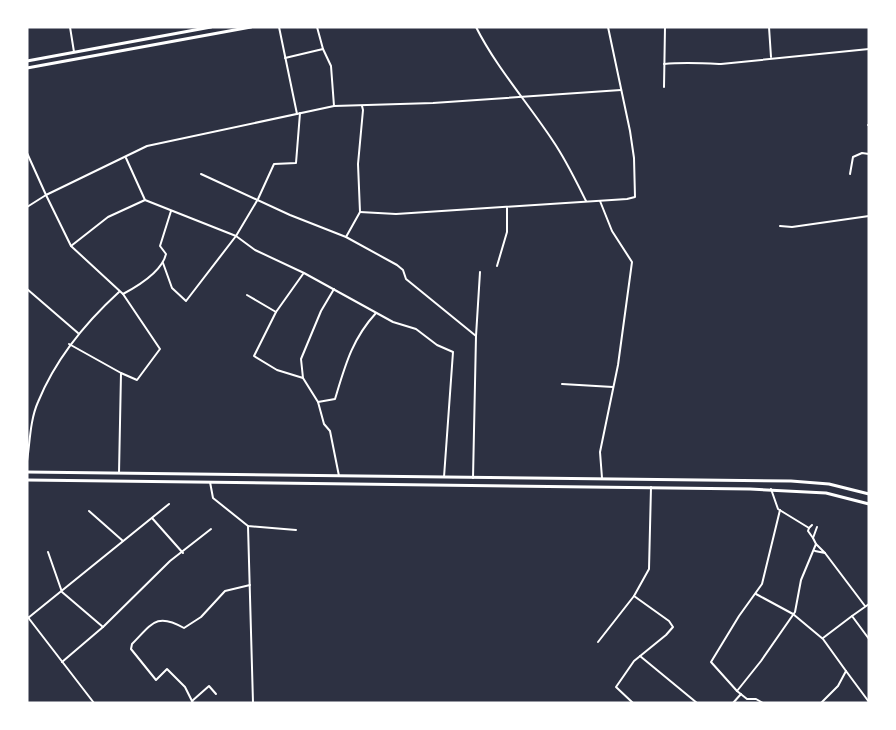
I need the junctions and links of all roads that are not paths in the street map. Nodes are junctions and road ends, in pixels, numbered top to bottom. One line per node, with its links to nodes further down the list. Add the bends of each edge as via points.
1 (70, 27): 15 (street)
2 (211, 27): 11 (main road)
3 (251, 27): 10 (main road)
4 (279, 27): 16 (street)
5 (317, 27): 13 (street)
6 (476, 27): 25 (street, via 491,55)
7 (608, 27): 24 (street)
8 (665, 27): 20 (street)
9 (769, 27): 17 (street)
10 (245, 28): 12 (main road)
11 (174, 34): 12 (main road); 15 (main road)
12 (176, 41): 21 (main road)
13 (323, 49): 16 (street); 28 (street, via 331,66)
14 (869, 50): 17 (street)
15 (74, 52): 18 (main road)
16 (285, 58): 30 (street)
17 (771, 58): 20 (street, via 720,64)
18 (38, 59): 19 (main road); 21 (main road)
19 (27, 61)
20 (664, 64): 23 (street)
21 (39, 66): 22 (main road)
22 (27, 68)
23 (664, 87)
24 (621, 90): 25 (street); 39 (street, via 634,158 636,194 632,199)
25 (523, 97): 27 (street); 40 (street, via 555,144)
26 (362, 104): 27 (street); 28 (street); 29 (street)
27 (373, 104): 29 (street)
28 (334, 106): 30 (street)
29 (363, 110): 44 (street, via 358,164)
30 (299, 113): 33 (street, via 147,146); 37 (street, via 296,163 274,164)
31 (27, 153): 36 (street)
32 (869, 154): 35 (street, via 853,157)
33 (126, 158): 36 (street); 38 (street)
34 (201, 174): 37 (street)
35 (850, 174)
36 (46, 195): 41 (street); 49 (street)
37 (258, 199): 47 (street); 48 (street)
38 (145, 200): 43 (street); 49 (street, via 108,217)
39 (600, 201): 40 (street); 66 (street, via 612,231 632,262)
40 (586, 202): 42 (street)
41 (27, 207)
42 (507, 207): 44 (street); 51 (street, via 507,232)
43 (171, 211): 47 (street); 50 (street, via 160,246 166,254)
44 (360, 212): 48 (street)
45 (869, 216): 46 (street)
46 (780, 226)
47 (236, 236): 50 (street, via 186,301 172,288); 53 (street, via 255,250)
48 (346, 237): 61 (street, via 397,265 406,279)
49 (71, 246): 56 (street)
50 (163, 263): 56 (street, via 137,286)
51 (496, 266)
52 (480, 272): 61 (street)
53 (304, 273): 55 (street); 58 (street)
54 (27, 289): 60 (street)
55 (334, 289): 59 (street); 64 (street, via 301,359)
56 (121, 292): 60 (street); 63 (street, via 159,349 137,380)
57 (248, 294): 58 (street)
58 (276, 312): 64 (street, via 254,356 277,370)
59 (376, 313): 67 (street, via 347,357 335,399); 72 (street, via 416,329 453,352)
60 (78, 333): 62 (street)
61 (476, 336): 73 (street)
62 (69, 344): 63 (street); 68 (street, via 37,403)
63 (121, 373): 70 (street)
64 (303, 378): 67 (street)
65 (562, 384): 66 (street)
66 (614, 387): 74 (street, via 600,452)
67 (318, 402): 71 (street, via 330,431)
68 (27, 461)
69 (27, 472): 70 (main road)
70 (119, 473): 71 (main road)
71 (339, 476): 72 (main road)
72 (444, 478): 73 (main road)
73 (472, 478): 74 (main road)
74 (602, 479): 79 (main road, via 813,482)
75 (27, 480): 76 (main road)
76 (210, 482): 77 (main road); 85 (street, via 213,498)
77 (651, 487): 78 (main road); 100 (street, via 649,569)
78 (771, 489): 81 (main road, via 826,493); 82 (street)
79 (869, 494)
80 (169, 504): 84 (street)
81 (869, 504)
82 (780, 510): 89 (street, via 810,527); 99 (street, via 762,584)
83 (89, 512): 90 (street)
84 (152, 518): 90 (street); 95 (street)
85 (248, 526): 88 (street); 97 (street)
86 (817, 527): 89 (street)
87 (211, 529): 95 (street)
88 (296, 530)
89 (813, 538): 91 (street)
90 (123, 542): 98 (street)
91 (815, 545): 92 (street); 93 (street); 96 (street)
92 (814, 551): 93 (street); 103 (street, via 801,580)
93 (819, 551): 96 (street)
94 (48, 552): 98 (street)
95 (183, 553): 106 (street)
96 (825, 553): 102 (street)
97 (250, 585): 116 (street, via 225,591 201,617 184,628 169,619 158,620 132,644 131,649 156,680 168,669 185,687); 119 (street)
98 (62, 592): 105 (street); 106 (street)
99 (756, 594): 103 (street); 113 (street, via 711,662)
100 (634, 596): 109 (street); 110 (street, via 673,627)
101 (869, 604): 102 (street)
102 (865, 606): 104 (street)
103 (793, 614): 107 (street); 113 (street)
104 (852, 616): 107 (street); 108 (street)
105 (28, 617): 111 (street)
106 (103, 627): 111 (street)
107 (823, 639): 112 (street)
108 (869, 639)
109 (598, 642)
110 (640, 657): 120 (street, via 616,687); 121 (street)
111 (63, 662): 118 (street)
112 (846, 671): 117 (street); 124 (street)
113 (737, 691): 115 (street)
114 (216, 694): 116 (street, via 209,686)
115 (741, 694): 122 (street); 123 (street)
116 (192, 702)
117 (869, 702)
118 (94, 703)
119 (253, 703)
120 (633, 703)
121 (697, 703)
122 (733, 703)
123 (762, 703)
124 (821, 703)

